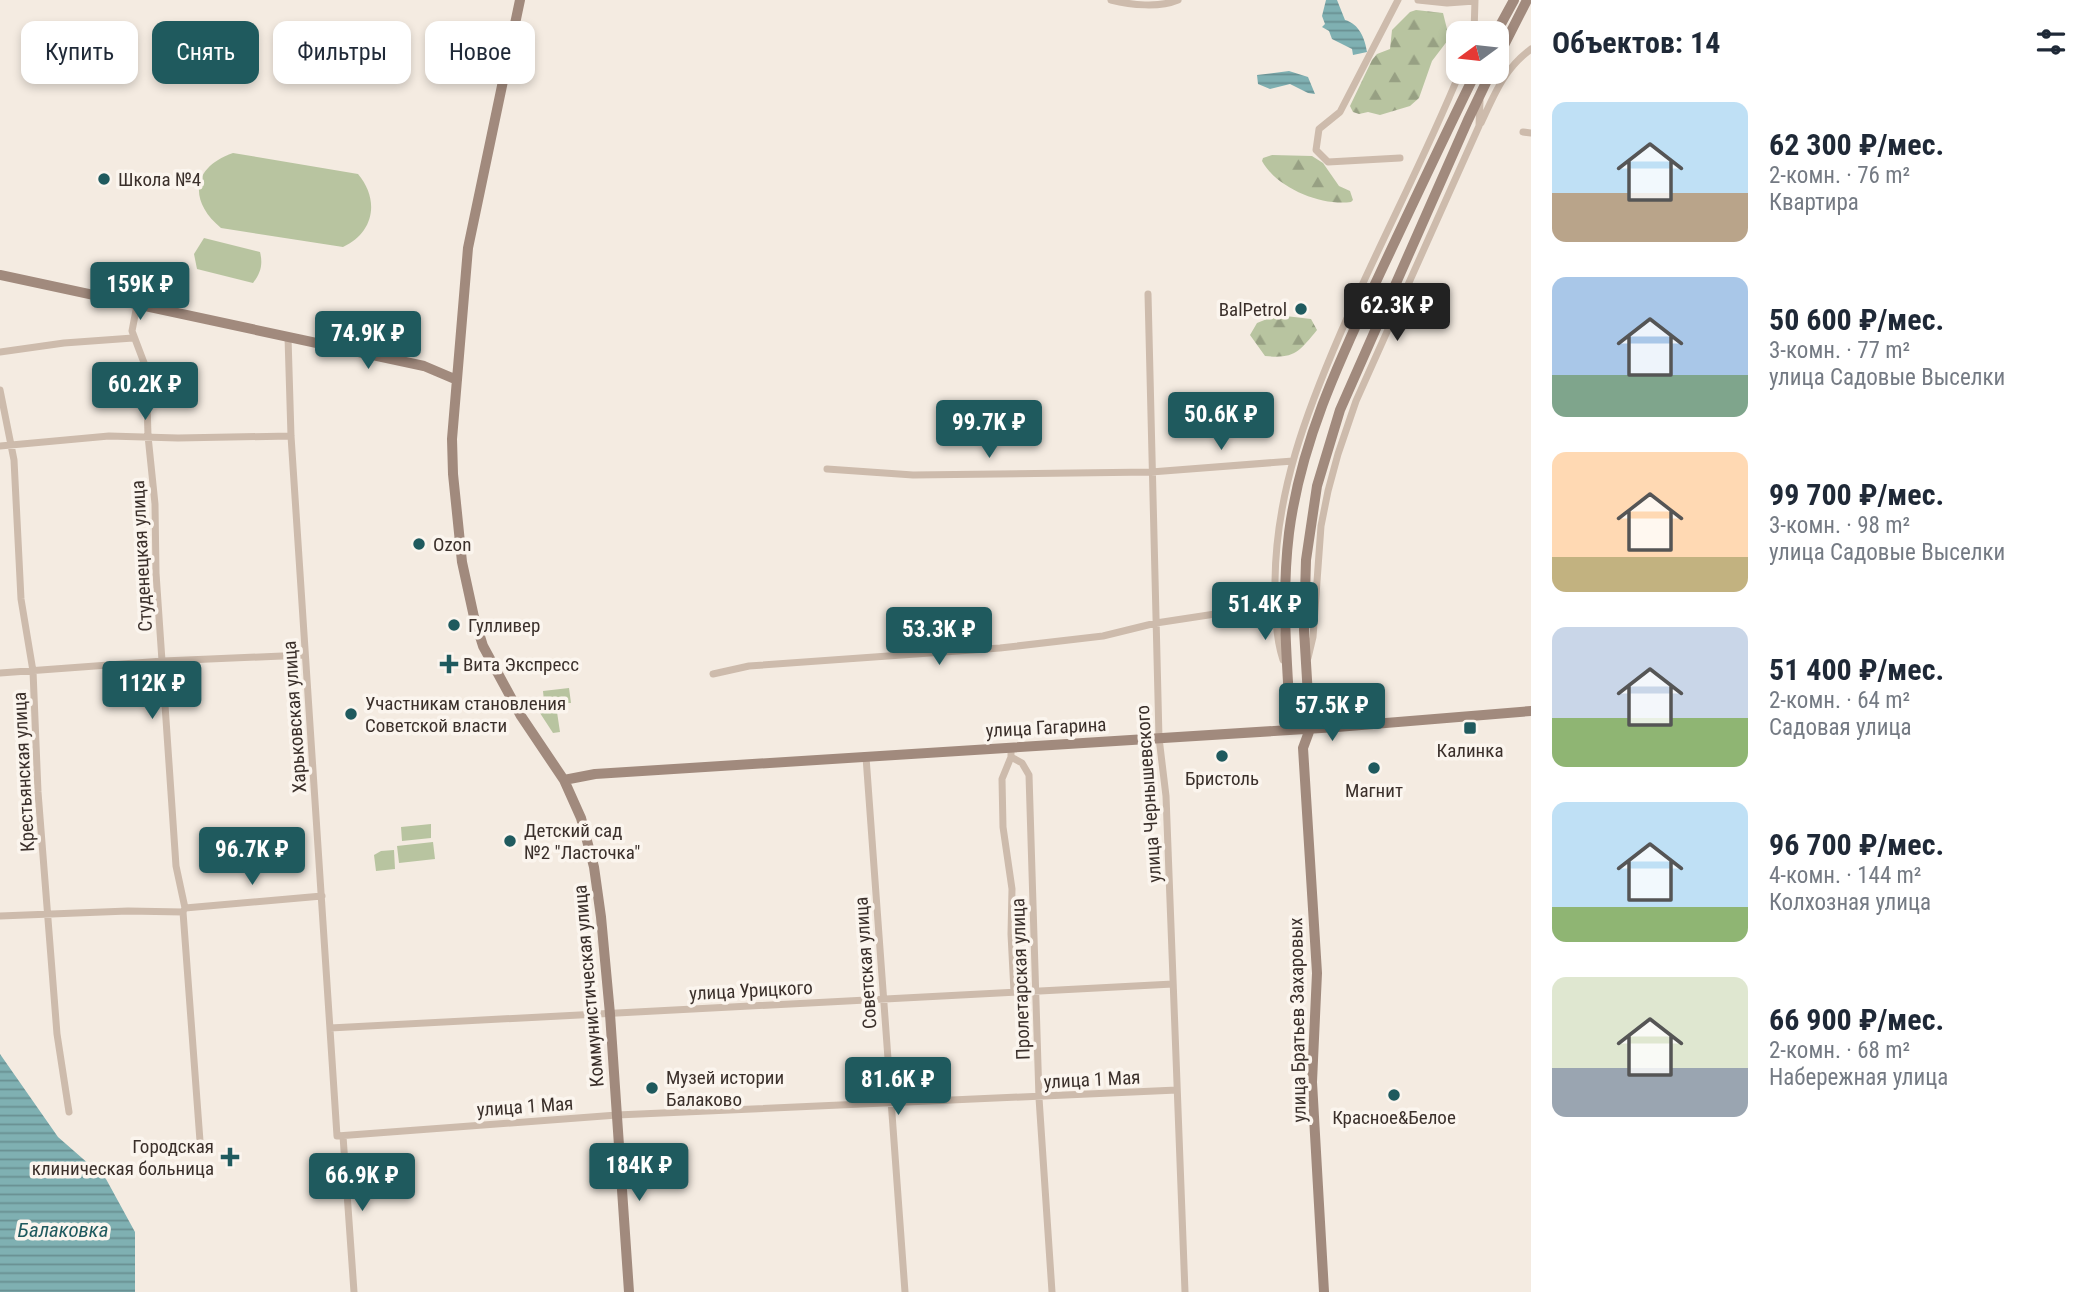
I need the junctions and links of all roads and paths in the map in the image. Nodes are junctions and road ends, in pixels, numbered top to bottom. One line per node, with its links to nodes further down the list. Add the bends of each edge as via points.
1 (520, 0): 27 (main road, Коммунистическая улица, via 468,248)
2 (1111, 0): 3 (street, via 1125,4)
3 (1178, 0)
4 (1398, 0): 20 (street, via 1340,112 1319,129 1316,150 1328,162)
5 (1418, 0): 8 (street)
6 (1514, 0): 10 (main road)
7 (1527, 0): 11 (main road)
8 (1475, 1): 9 (street)
9 (1474, 21)
10 (1503, 21)
11 (1509, 35)
12 (1531, 49): 19 (street, via 1505,73)
13 (1455, 84): 18 (street)
14 (1470, 84): 16 (main road)
15 (1485, 84): 17 (main road)
16 (1465, 93): 18 (street); 41 (main road, via 1362,313 1307,449 1293,511 1286,574)
17 (1480, 95): 19 (street); 40 (main road, via 1326,451 1306,560)
18 (1447, 106): 33 (street, via 1332,352)
19 (1479, 126): 40 (street, via 1356,401 1338,454 1321,526 1313,637)
20 (1400, 158)
21 (0, 275): 23 (main road)
22 (1148, 295): 35 (street, улица Чернышевского)
23 (136, 306): 24 (main road); 25 (street, Студенецкая улица)
24 (288, 337): 27 (main road, via 424,366); 30 (street, Харьковская улица)
25 (133, 338): 26 (street); 29 (street, Студенецкая улица, via 146,368)
26 (0, 352)
27 (457, 380): 52 (main road, Коммунистическая улица, via 453,474 462,562 474,617 497,673)
28 (0, 390): 31 (street, Крестьянская улица)
29 (148, 436): 30 (street); 31 (street); 39 (street, Студенецкая улица)
30 (291, 436): 38 (street, Харьковская улица)
31 (11, 445): 32 (street); 42 (street, Крестьянская улица, via 21,599)
32 (0, 446)
33 (1293, 461): 35 (street); 36 (street, via 1280,519)
34 (827, 468): 35 (street, via 913,475)
35 (1151, 471): 37 (street, улица Чернышевского)
36 (1275, 608): 37 (street); 41 (street)
37 (1156, 623): 44 (street, via 1103,636 1000,648 748,666); 48 (street, улица Чернышевского)
38 (305, 656): 39 (street); 53 (street, Харьковская улица)
39 (163, 661): 42 (street); 54 (street, Студенецкая улица, via 176,866)
40 (1305, 669): 46 (main road)
41 (1287, 670): 47 (main road)
42 (33, 671): 43 (street); 55 (street, Крестьянская улица)
43 (0, 673)
44 (713, 674)
45 (1531, 711): 46 (main road, улица Гагарина)
46 (1310, 729): 47 (main road, улица Гагарина); 49 (main road, улица Братьев Захаровых)
47 (1291, 730): 48 (main road, улица Гагарина); 49 (main road)
48 (1159, 738): 50 (main road, улица Гагарина); 57 (street, улица Чернышевского, via 1166,796)
49 (1303, 748): 75 (main road, улица Братьев Захаровых, via 1317,973 1312,1082)
50 (1011, 752): 51 (main road, улица Гагарина); 58 (street, Пролетарская улица, via 1029,775); 59 (street, Пролетарская улица, via 1002,779 1012,888)
51 (866, 757): 52 (main road, улица Гагарина, via 595,774); 60 (street, Советская улица)
52 (564, 780): 61 (main road, Коммунистическая улица, via 581,818 594,867)
53 (322, 896): 54 (street); 62 (street, Харьковская улица)
54 (184, 910): 55 (street); 69 (street, Студенецкая улица)
55 (48, 915): 56 (street); 66 (street, Крестьянская улица, via 57,1034)
56 (0, 916)
57 (1173, 984): 58 (street, улица Урицкого); 63 (street, улица Чернышевского)
58 (1037, 991): 59 (street, улица Урицкого); 64 (street, Пролетарская улица)
59 (1014, 992): 60 (street, улица Урицкого)
60 (883, 999): 61 (street, улица Урицкого); 65 (street, Советская улица)
61 (610, 1014): 62 (street, улица Урицкого); 67 (main road, Коммунистическая улица)
62 (330, 1028): 68 (street, Харьковская улица)
63 (1178, 1090): 64 (street, улица 1 Мая); 74 (street, улица Чернышевского)
64 (1039, 1098): 65 (street, улица 1 Мая); 73 (street, Пролетарская улица)
65 (891, 1103): 67 (street, улица 1 Мая); 72 (street, Советская улица)
66 (69, 1112)
67 (617, 1115): 68 (street, улица 1 Мая); 71 (main road, Коммунистическая улица)
68 (340, 1136): 70 (street, Харьковская улица)
69 (200, 1140)
70 (354, 1292)
71 (629, 1292)
72 (905, 1292)
73 (1052, 1292)
74 (1185, 1292)
75 (1324, 1292)

